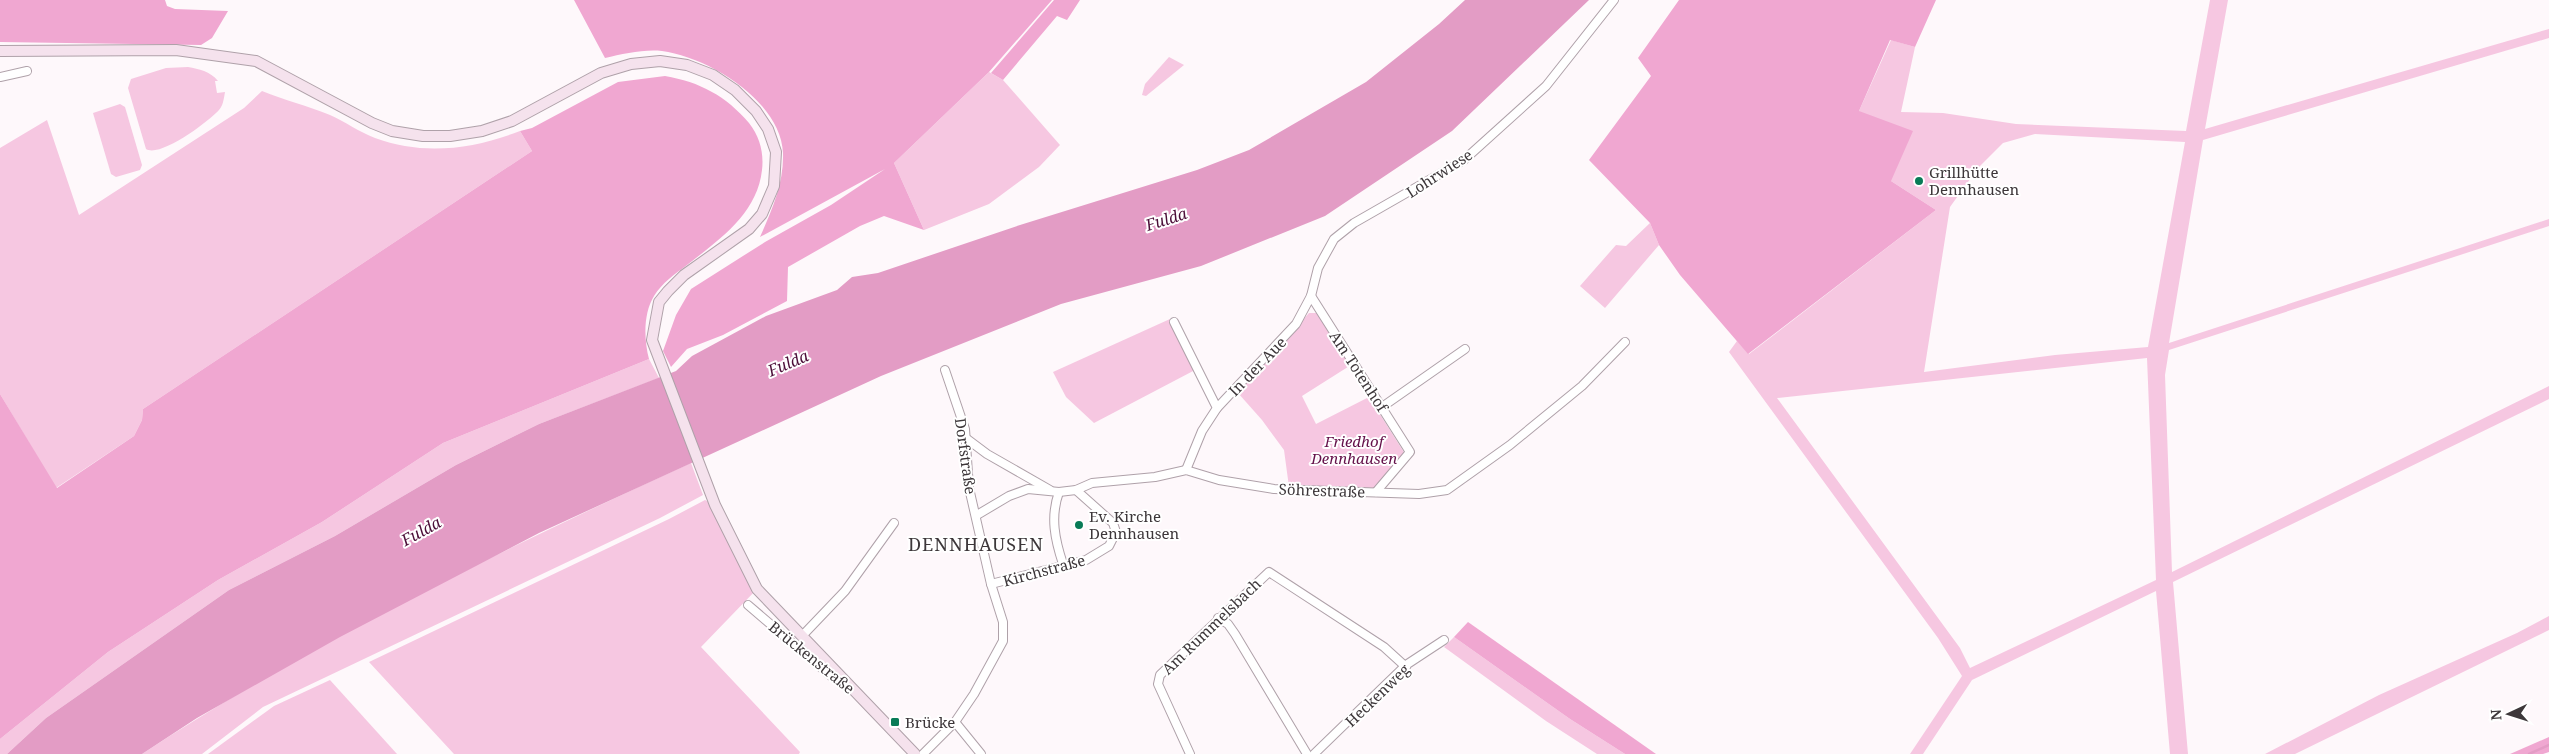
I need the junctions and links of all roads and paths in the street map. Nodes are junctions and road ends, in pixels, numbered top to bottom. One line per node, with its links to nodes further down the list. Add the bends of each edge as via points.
1 (1614, 0): 5 (street, Lohrwiese, via 1546,86 1464,160 1354,223 1334,239 1318,268)
2 (0, 51): 25 (street, via 176,50 256,61 372,123 423,136 482,131 512,120 601,73 630,64 660,61 687,65 713,75 735,90 756,110 768,129 776,152 774,186 762,214 749,230 684,275 658,302 652,340 725,526 756,589)
3 (27, 71): 4 (street)
4 (0, 77)
5 (1311, 296): 7 (street, Lohrwiese); 11 (street, Am Totenhof)
6 (1174, 322): 12 (street, In der Aue)
7 (1296, 324): 12 (street, In der Aue)
8 (1625, 342): 18 (street, Söhrestraße, via 1582,386 1510,446 1447,490 1419,494)
9 (1465, 349): 11 (street)
10 (945, 370): 13 (street, Dorfstraße)
11 (1382, 407): 18 (street, Am Totenhof, via 1410,452)
12 (1217, 408): 14 (street, In der Aue, via 1202,431)
13 (967, 439): 15 (street); 19 (street, Dorfstraße, via 969,488)
14 (1186, 470): 16 (street, Söhrestraße, via 1155,477 1092,483); 18 (street, Söhrestraße, via 1247,486)
15 (1050, 490): 17 (street, Söhrestraße); 19 (street, Söhrestraße, via 1028,489)
16 (1076, 490): 17 (street, Söhrestraße); 21 (street, Kirchstraße, via 1113,524 1116,532 1109,546 1098,554)
17 (1059, 492): 21 (street, via 1054,504 1054,536)
18 (1376, 492)
19 (977, 515): 22 (street, Dorfstraße)
20 (894, 523): 25 (street, via 845,590)
21 (1063, 564): 22 (street, Kirchstraße)
22 (991, 584): 29 (street, Dorfstraße, via 1003,622 1003,641)
23 (748, 604): 28 (street, Brückenstraße, via 831,676)
24 (1218, 618): 27 (street, Am Rummelsbach, via 1268,572 1376,642); 33 (street, Am Rummelsbach, via 1160,675 1158,684); 34 (street, via 1235,634)
25 (802, 636): 28 (street)
26 (1444, 640): 27 (street, Heckenweg)
27 (1406, 667): 35 (street, Heckenweg)
28 (843, 679): 30 (street, Brückenstraße)
29 (955, 722): 31 (street, Dorfstraße); 32 (street)
30 (915, 754)
31 (923, 754)
32 (981, 754)
33 (1190, 754)
34 (1307, 754)
35 (1314, 754)

